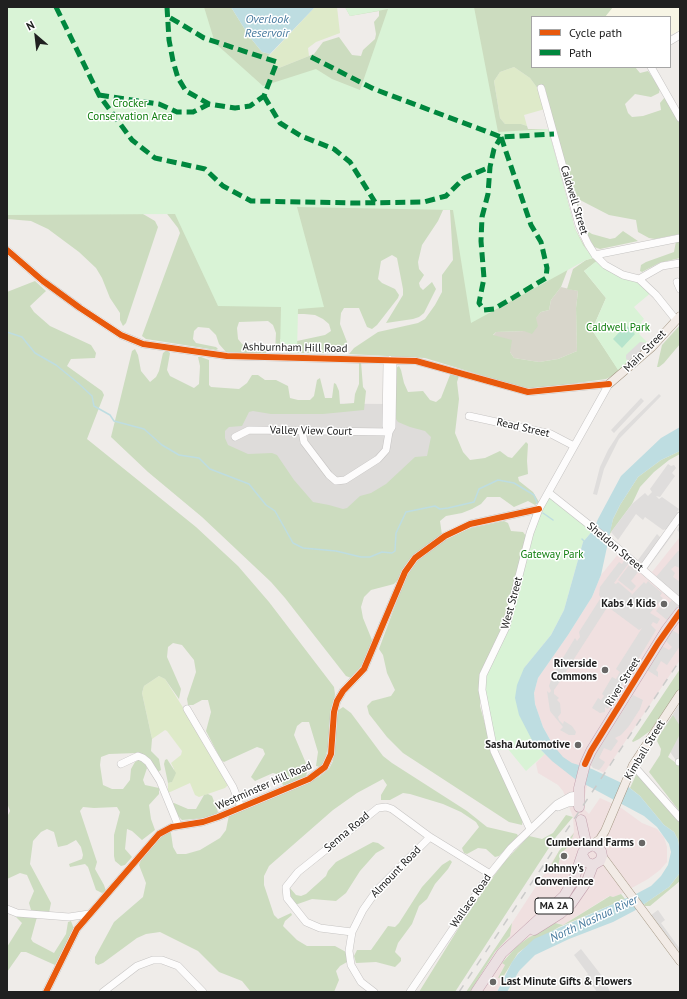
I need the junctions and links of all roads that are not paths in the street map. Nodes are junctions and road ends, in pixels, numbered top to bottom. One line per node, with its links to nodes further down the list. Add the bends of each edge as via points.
1 (680, 35): 2 (street)
2 (671, 40)
3 (652, 68): 5 (street)
4 (541, 88): 8 (street, Caldwell Street, via 579,225)
5 (680, 118)
6 (680, 238): 8 (street)
7 (7, 250): 12 (street, Ashburnham Hill Road, via 74,304 121,335 143,344 227,356)
8 (595, 255): 10 (street, Caldwell Street, via 611,269)
9 (680, 263): 10 (street, via 662,266)
10 (639, 279): 11 (street, Caldwell Street)
11 (678, 318): 13 (main road, Main Street, via 652,347)
12 (390, 360): 13 (street, Ashburnham Hill Road, via 424,363 528,392); 16 (street, via 393,364 392,426)
13 (609, 384): 18 (street, West Street)
14 (469, 416): 18 (street, Read Street, via 551,434)
15 (302, 431): 16 (street, Valley View Court); 16 (street, via 304,442 337,482 345,480 383,455); 17 (street, Valley View Court, via 249,430)
16 (389, 432)
17 (235, 437)
18 (574, 446): 19 (street, West Street)
19 (549, 493): 20 (street, West Street); 22 (street, Sheldon Street)
20 (539, 509): 30 (street, Westminster Hill Road, via 470,524 445,536 415,558 394,597 367,665 337,701 328,764 309,779); 34 (street, West Street, via 530,533 506,627 483,675 482,690 494,751)
21 (680, 516): 22 (street)
22 (642, 569): 23 (street, Sheldon Street)
23 (680, 602)
24 (680, 612): 29 (highway, River Street, via 658,643 585,764)
25 (680, 694): 28 (main road, Kimball Street / MA 2A)
26 (187, 709): 30 (street, via 233,787)
27 (121, 764): 33 (street, via 138,756 148,762 160,781)
28 (633, 765): 31 (street); 35 (main road, Kimball Street / MA 2A)
29 (579, 801): 34 (street, Wallace Road, via 563,804)
30 (241, 807): 33 (street, Westminster Hill Road, via 203,822)
31 (680, 818)
32 (581, 820): 37 (highway)
33 (178, 825): 40 (street, Westminster Hill Road, via 167,829 154,839)
34 (530, 830): 38 (street, Wallace Road)
35 (605, 831): 37 (main road, Kimball Street / MA 2A); 37 (main road, Kimball Street / MA 2A)
36 (430, 836): 38 (street, Senna Road); 43 (street, Almount Road, via 377,890); 43 (street, Senna Road, via 392,809 381,807 288,882 287,898 306,922 320,928)
37 (594, 854): 44 (highway, MA 2A, via 562,899); 44 (highway, MA 2A, via 587,881 571,904 552,920); 45 (main road, via 617,879)
38 (490, 874): 51 (street, Wallace Road)
39 (7, 908): 41 (street, via 17,913)
40 (91, 913): 41 (street); 42 (street, Westminster Hill Road)
41 (71, 917): 42 (street)
42 (80, 926): 47 (street, Westminster Hill Road)
43 (352, 932): 46 (street, Almount Road, via 350,962)
44 (510, 945): 52 (highway, MA 2A, via 498,958)
45 (680, 961)
46 (363, 989): 50 (street, Almount Road)
47 (47, 992)
48 (103, 992): 49 (street, via 137,966 153,960 162,960 178,966)
49 (203, 992)
50 (374, 992)
51 (410, 992)
52 (476, 992)

